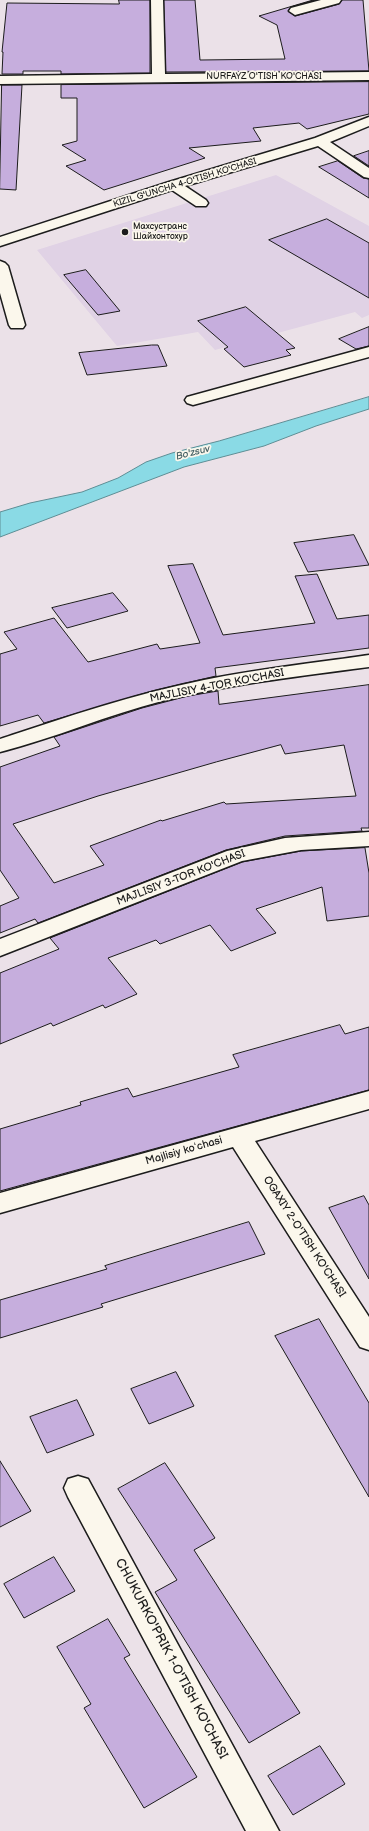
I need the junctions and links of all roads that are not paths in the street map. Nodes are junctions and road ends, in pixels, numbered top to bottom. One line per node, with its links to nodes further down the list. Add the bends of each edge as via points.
1 (157, 0): 5 (street)
2 (335, 0): 3 (street)
3 (295, 11)
4 (369, 76): 5 (street, NURFAYZ O'TISH KO'CHASI)
5 (159, 78): 6 (street, NURFAYZ O'TISH KO'CHASI)
6 (0, 80)
7 (369, 121): 8 (street, KIZIL G'UNCHA 4-O'TISH KO'CHASI)
8 (320, 141): 9 (street); 10 (street, KIZIL G'UNCHA 4-O'TISH KO'CHASI)
9 (369, 174)
10 (174, 185): 11 (street); 12 (street, KIZIL G'UNCHA 4-O'TISH KO'CHASI)
11 (201, 203)
12 (0, 242)
13 (0, 266): 14 (street)
14 (17, 325)
15 (369, 352): 16 (street)
16 (193, 400)
17 (369, 661): 18 (street, MAJLISIY 4-TOR KO'CHASI, via 181,691 120,706)
18 (0, 746)
19 (369, 839): 20 (street, MAJLISIY 3-TOR KO'CHASI, via 292,843 235,856)
20 (0, 948)
21 (369, 1100): 22 (street, Majlisiy koʻchasi)
22 (239, 1136): 23 (street, Majlisiy koʻchasi); 24 (street, OGAXIY 2-O'TISH KO'CHASI)
23 (0, 1204)
24 (369, 1339)
25 (78, 1488): 26 (street, CHUKURKO'PRIK 1-O'TISH KO'CHASI)
26 (263, 1831)

